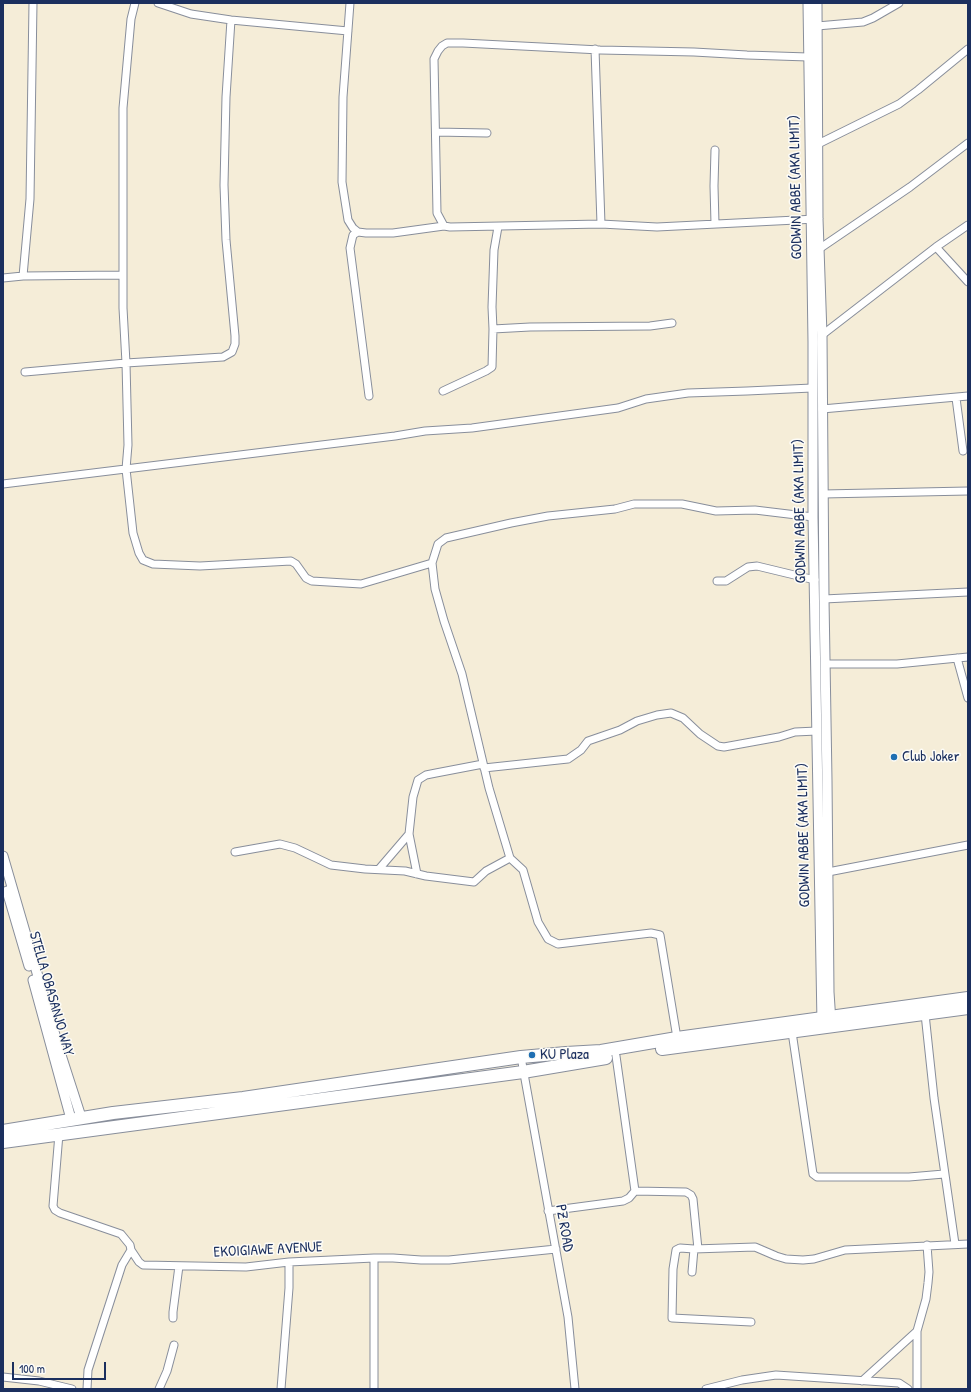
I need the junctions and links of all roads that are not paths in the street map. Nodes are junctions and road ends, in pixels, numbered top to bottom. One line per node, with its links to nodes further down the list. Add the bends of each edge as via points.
1 (33, 3): 29 (street, via 30,199)
2 (135, 3): 28 (street, via 131,19 124,108)
3 (158, 3): 8 (street, via 191,14)
4 (350, 3): 10 (street)
5 (808, 3): 13 (street, GODWIN ABBE (AKA LIMIT))
6 (817, 3): 9 (street, GODWIN ABBE (AKA LIMIT))
7 (898, 3): 9 (street, via 863,22)
8 (231, 20): 10 (street); 36 (street, via 224,185 235,344 232,352 223,357)
9 (817, 26): 17 (street, GODWIN ABBE (AKA LIMIT))
10 (348, 31): 25 (street, via 343,98 342,182 348,220)
11 (968, 48): 17 (street, via 899,104)
12 (595, 49): 13 (street); 14 (street, via 447,43 434,59); 20 (street)
13 (808, 56): 19 (street, GODWIN ABBE (AKA LIMIT))
14 (436, 132): 15 (street); 23 (street, via 437,213)
15 (487, 133)
16 (968, 143): 27 (street, via 910,187)
17 (818, 144): 19 (street, GODWIN ABBE (AKA LIMIT))
18 (715, 150): 21 (street)
19 (814, 219): 21 (street); 27 (street, GODWIN ABBE (AKA LIMIT)); 32 (street, GODWIN ABBE (AKA LIMIT))
20 (600, 224): 21 (street, via 658,227); 24 (street)
21 (715, 224)
22 (968, 225): 26 (street)
23 (444, 226): 24 (street); 25 (street, via 393,233)
24 (498, 227): 34 (street, via 494,250)
25 (358, 232): 40 (street, via 353,235 350,248)
26 (936, 247): 31 (street); 35 (street)
27 (819, 249): 32 (street, GODWIN ABBE (AKA LIMIT))
28 (122, 275): 29 (street); 36 (street)
29 (23, 276): 30 (street)
30 (3, 278)
31 (968, 282)
32 (817, 317): 35 (street, GODWIN ABBE (AKA LIMIT)); 38 (street, GODWIN ABBE (AKA LIMIT))
33 (672, 323): 34 (street, via 650,326)
34 (494, 329): 39 (street, via 492,367)
35 (822, 335): 43 (street, GODWIN ABBE (AKA LIMIT))
36 (126, 363): 37 (street); 45 (street)
37 (25, 372)
38 (812, 388): 45 (street, via 688,392 646,399 618,408 472,428 425,431); 49 (street, GODWIN ABBE (AKA LIMIT))
39 (443, 391)
40 (369, 396)
41 (968, 396): 42 (street)
42 (956, 398): 43 (street); 44 (street)
43 (822, 409): 48 (street, GODWIN ABBE (AKA LIMIT))
44 (963, 451)
45 (126, 468): 46 (street); 50 (street, via 133,533 143,560 153,564 200,566 291,561 312,581 361,584)
46 (3, 484)
47 (968, 491): 48 (street)
48 (823, 494): 54 (street, GODWIN ABBE (AKA LIMIT))
49 (813, 517): 50 (street, via 755,510 716,511 682,504 634,504 615,509 540,517 446,538 438,544); 51 (street, GODWIN ABBE (AKA LIMIT))
50 (432, 563): 60 (street, via 444,621 462,674)
51 (815, 580): 52 (street, via 757,566 748,567 726,581); 59 (street, GODWIN ABBE (AKA LIMIT))
52 (717, 581)
53 (968, 592): 54 (street)
54 (824, 599): 57 (street, GODWIN ABBE (AKA LIMIT))
55 (968, 657): 56 (street)
56 (957, 658): 57 (street, via 897,664); 58 (street)
57 (825, 664): 67 (street, GODWIN ABBE (AKA LIMIT))
58 (968, 698)
59 (816, 731): 60 (street, via 794,732 724,747 718,746 683,718 672,713 637,721 588,741 582,750 568,759); 73 (street, GODWIN ABBE (AKA LIMIT), via 818,876 822,992)
60 (484, 766): 61 (street, via 436,772 418,780 413,797); 65 (street)
61 (409, 834): 66 (street); 68 (street)
62 (968, 845): 67 (street)
63 (235, 852): 66 (street, via 280,844 295,848 331,865)
64 (3, 856): 79 (street, via 60,1052)
65 (510, 858): 68 (street, via 474,882); 75 (street, via 523,870 538,922 548,939 558,944 651,933 660,935)
66 (379, 869): 68 (street)
67 (828, 872): 73 (street, GODWIN ABBE (AKA LIMIT), via 829,992)
68 (417, 874)
69 (3, 877): 79 (street, STELLA OBASANJO WAY)
70 (968, 998): 73 (highway)
71 (968, 1008): 72 (highway)
72 (925, 1014): 73 (highway); 83 (street)
73 (826, 1023): 74 (highway); 75 (highway)
74 (792, 1032): 76 (highway); 83 (street, via 814,1174 817,1177 909,1177)
75 (677, 1038): 77 (highway, via 600,1051 566,1052)
76 (616, 1056): 78 (highway); 84 (street)
77 (521, 1058): 78 (street, PZ ROAD); 79 (highway, via 242,1098)
78 (523, 1072): 81 (highway); 85 (street, PZ ROAD)
79 (76, 1118): 80 (highway)
80 (3, 1131)
81 (59, 1134): 82 (highway); 91 (street, EKOIGIAWE AVENUE, via 53,1206 55,1210 121,1234 130,1245)
82 (3, 1142)
83 (944, 1174): 86 (street)
84 (635, 1192): 85 (street, via 623,1201); 90 (street, via 686,1192 691,1195)
85 (548, 1211): 89 (street, PZ ROAD)
86 (954, 1244): 87 (street); 88 (street)
87 (968, 1244)
88 (927, 1245): 90 (street, via 845,1250 803,1260 786,1259 755,1247); 98 (street, via 928,1283)
89 (556, 1249): 92 (street, EKOIGIAWE AVENUE, via 449,1260); 107 (street, PZ ROAD, via 568,1317)
90 (696, 1249): 95 (street); 97 (street, via 680,1248 675,1251 672,1318)
91 (130, 1250): 94 (street, EKOIGIAWE AVENUE, via 143,1265); 103 (street, via 122,1265 88,1370)
92 (374, 1258): 93 (street, EKOIGIAWE AVENUE); 106 (street)
93 (289, 1262): 94 (street, EKOIGIAWE AVENUE, via 246,1267); 105 (street)
94 (179, 1266): 96 (street)
95 (692, 1272)
96 (173, 1318)
97 (751, 1322)
98 (917, 1332): 101 (street); 110 (street)
99 (174, 1345): 104 (street)
100 (3, 1377): 102 (street, via 39,1381)
101 (862, 1381): 108 (street, via 776,1375); 109 (street, via 899,1383)
102 (72, 1389)
103 (87, 1389)
104 (159, 1389)
105 (280, 1389)
106 (374, 1389)
107 (575, 1389)
108 (706, 1389)
109 (908, 1389)
110 (917, 1389)

